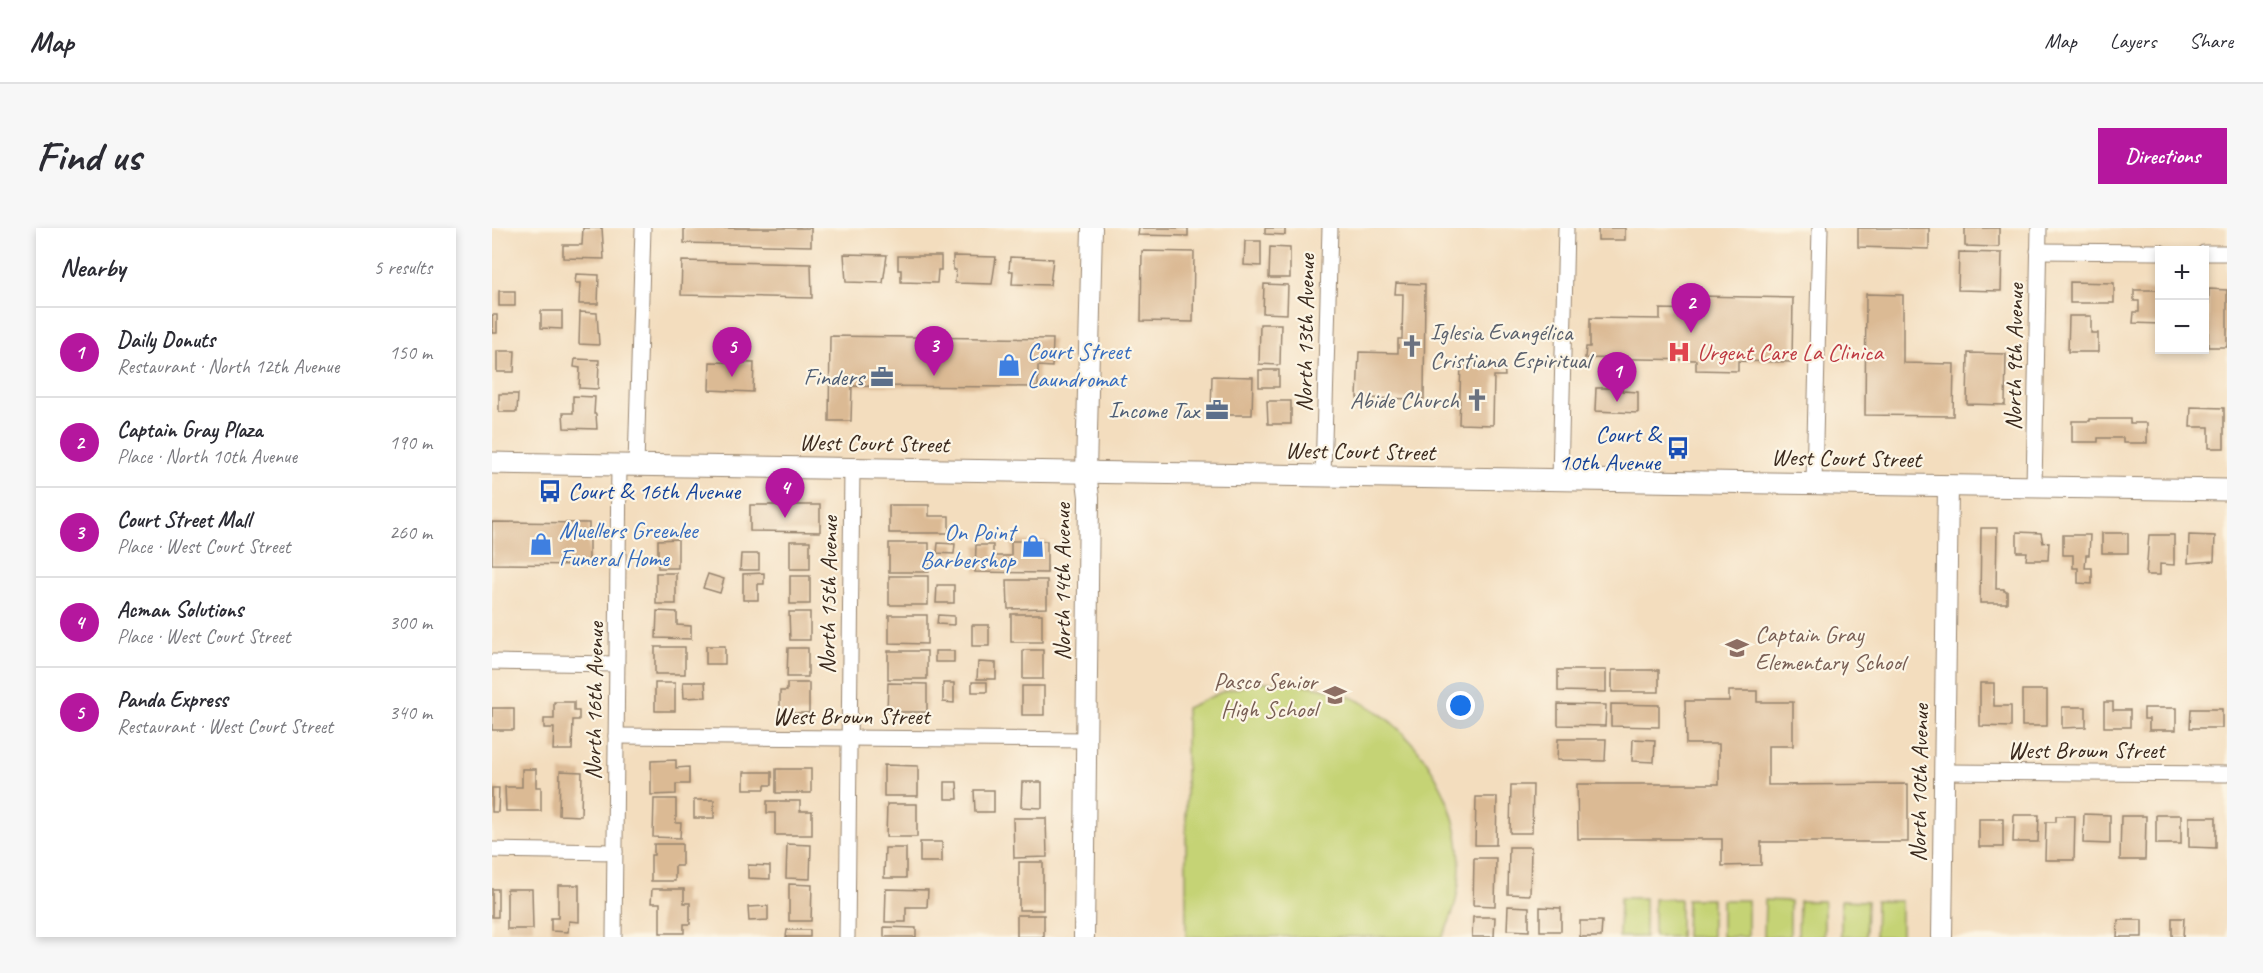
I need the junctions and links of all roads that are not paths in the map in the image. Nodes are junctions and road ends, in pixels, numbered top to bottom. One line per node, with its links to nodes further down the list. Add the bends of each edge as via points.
1 (643, 228): 12 (street, North 16th Avenue)
2 (1092, 228): 14 (street, North 14th Avenue)
3 (1330, 228): 15 (street, North 13th Avenue)
4 (1566, 228): 16 (street)
5 (1820, 228): 17 (street)
6 (2039, 228): 7 (street, North 9th Avenue)
7 (2038, 250): 8 (street); 19 (street, North 9th Avenue)
8 (2155, 252)
9 (2209, 253): 10 (street)
10 (2227, 253)
11 (492, 463): 12 (main road, West Court Street)
12 (628, 465): 13 (main road, West Court Street); 22 (street, North 16th Avenue)
13 (852, 469): 14 (main road, West Court Street); 24 (street, North 15th Avenue)
14 (1086, 472): 15 (main road, West Court Street); 25 (street, North 14th Avenue)
15 (1323, 476): 16 (main road, West Court Street)
16 (1560, 480): 17 (main road, West Court Street)
17 (1814, 483): 18 (main road, West Court Street)
18 (1948, 486): 19 (main road, West Court Street); 26 (street, North 10th Avenue)
19 (2034, 487): 20 (main road, West Court Street)
20 (2227, 490)
21 (492, 662): 22 (street)
22 (617, 664): 23 (street, North 16th Avenue)
23 (616, 736): 24 (street, West Brown Street); 29 (street, North 16th Avenue)
24 (849, 738): 25 (street, West Brown Street); 31 (street, North 15th Avenue)
25 (1086, 740): 32 (street, North 14th Avenue)
26 (1944, 772): 27 (street, West Brown Street); 33 (street, North 10th Avenue)
27 (2227, 774)
28 (492, 850): 29 (street)
29 (615, 852): 30 (street, North 16th Avenue)
30 (614, 937)
31 (847, 937)
32 (1084, 937)
33 (1942, 937)

